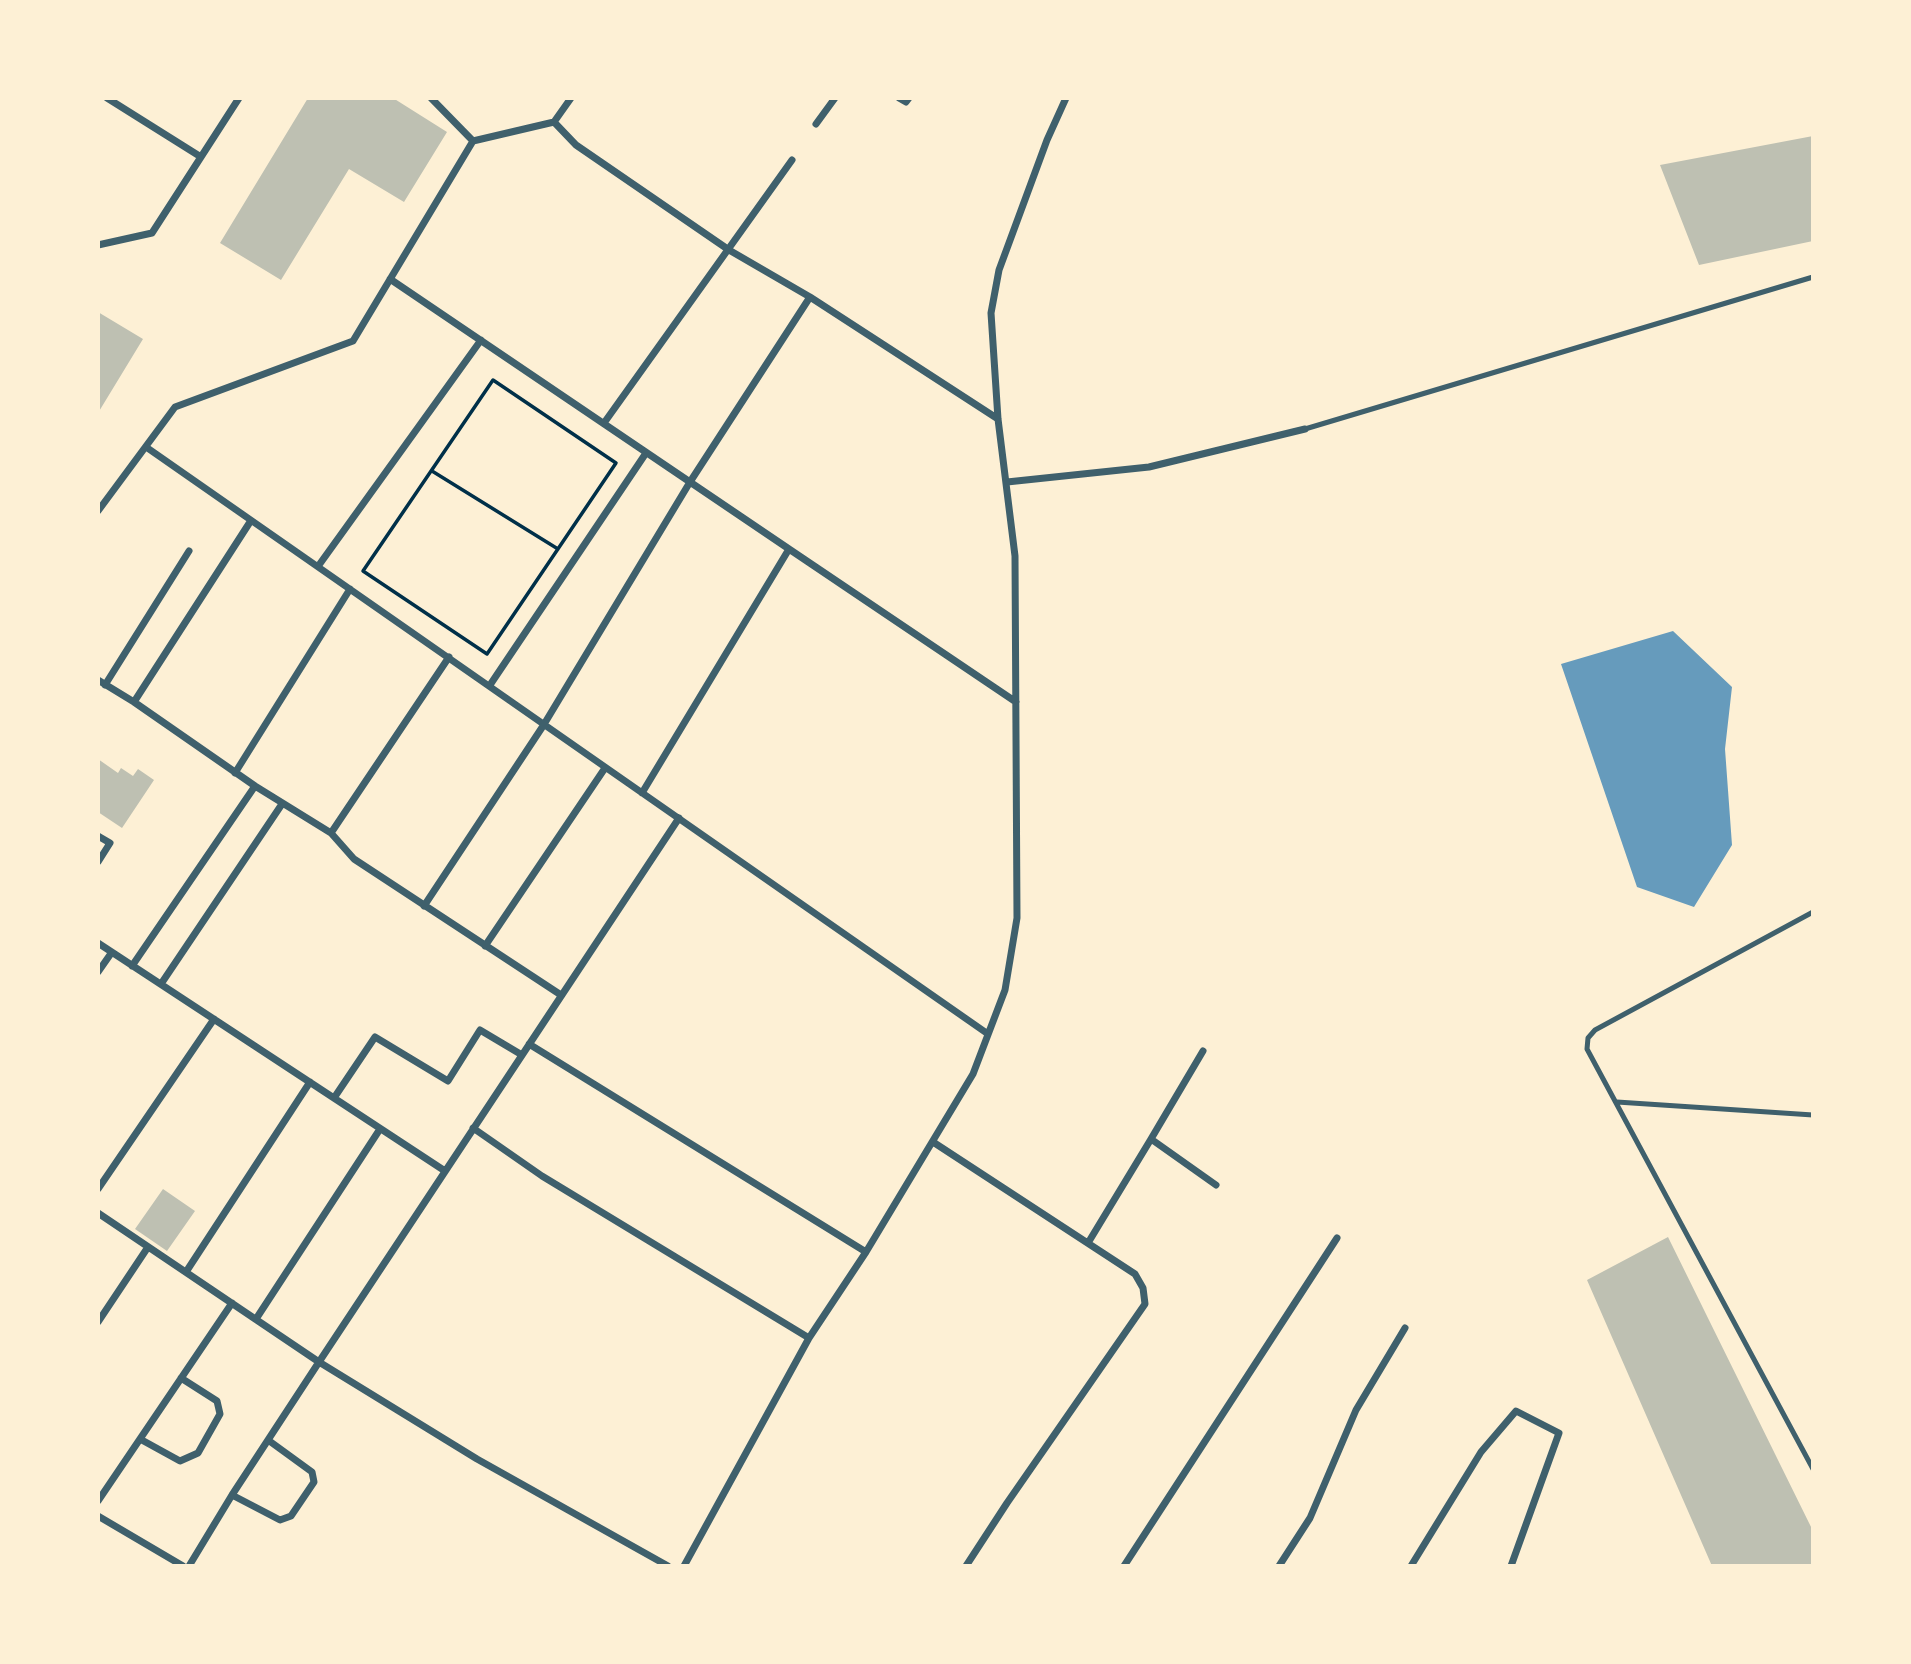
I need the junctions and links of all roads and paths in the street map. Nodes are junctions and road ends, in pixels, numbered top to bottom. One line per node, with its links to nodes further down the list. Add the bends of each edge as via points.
1 (107, 98): 12 (street)
2 (239, 98): 12 (street)
3 (431, 98): 11 (street)
4 (571, 98): 9 (street)
5 (835, 98): 10 (street)
6 (899, 98): 7 (street, via 906,102)
7 (909, 98)
8 (1066, 98): 20 (street, via 999,270 991,313)
9 (554, 122): 11 (street); 15 (street, via 576,145)
10 (816, 124)
11 (473, 141): 17 (street)
12 (201, 157): 14 (street, via 152,233)
13 (792, 160): 15 (street)
14 (98, 246)
15 (729, 250): 18 (street); 21 (street)
16 (1813, 277): 22 (lane)
17 (390, 279): 19 (street); 23 (street, via 354,341 175,407)
18 (810, 297): 20 (street); 26 (street)
19 (481, 341): 21 (street); 33 (street)
20 (998, 419): 27 (street)
21 (604, 424): 24 (street)
22 (1305, 429): 27 (street, via 1149,467)
23 (146, 447): 28 (street); 29 (street)
24 (646, 453): 26 (street); 37 (street)
25 (432, 471): 30 (path); 30 (path, via 493,380 616,463); 30 (path, via 363,571 487,654)
26 (690, 482): 31 (street); 40 (street)
27 (1007, 482): 39 (street, via 1015,556)
28 (98, 511)
29 (250, 522): 33 (street); 38 (street)
30 (558, 549)
31 (789, 549): 39 (street); 44 (street)
32 (189, 551): 36 (street)
33 (319, 565): 34 (street)
34 (350, 589): 35 (street); 42 (street)
35 (449, 657): 37 (street); 47 (street)
36 (102, 683): 38 (street)
37 (489, 685): 40 (street)
38 (134, 702): 42 (street)
39 (1016, 702): 60 (street, via 1017,918 1005,990)
40 (543, 726): 41 (street); 50 (street)
41 (605, 768): 44 (street); 53 (street)
42 (235, 773): 43 (street)
43 (255, 786): 45 (street); 55 (street)
44 (642, 793): 46 (street)
45 (282, 804): 47 (street); 57 (street)
46 (679, 818): 58 (street); 60 (street)
47 (331, 833): 50 (street, via 354,859)
48 (98, 836): 49 (street, via 110,843)
49 (98, 862)
50 (424, 906): 53 (street)
51 (1813, 912): 66 (lane, via 1595,1030 1587,1049)
52 (98, 943): 54 (street)
53 (485, 946): 58 (street)
54 (111, 952): 55 (street); 56 (street)
55 (132, 966): 57 (street)
56 (98, 972)
57 (161, 984): 59 (street)
58 (561, 995): 61 (street)
59 (214, 1019): 64 (street); 74 (street)
60 (988, 1034): 71 (street, via 973,1074)
61 (529, 1044): 63 (street); 79 (street)
62 (1203, 1051): 70 (street)
63 (522, 1055): 65 (street, via 480,1030 448,1081 375,1037); 68 (street)
64 (310, 1082): 65 (street); 80 (street)
65 (334, 1098): 69 (street)
66 (1617, 1102): 67 (lane); 90 (lane)
67 (1813, 1115)
68 (473, 1128): 72 (street); 85 (street, via 542,1176)
69 (380, 1129): 72 (street); 82 (street)
70 (1151, 1139): 73 (street); 77 (street)
71 (933, 1142): 77 (street); 79 (street)
72 (445, 1171): 86 (street)
73 (1216, 1185)
74 (98, 1189)
75 (98, 1213): 78 (street)
76 (1337, 1238): 99 (street)
77 (1088, 1243): 98 (street, via 1135,1274 1143,1288 1144,1304)
78 (148, 1247): 80 (street); 83 (street)
79 (866, 1252): 85 (street)
80 (186, 1272): 81 (street)
81 (232, 1303): 82 (street); 87 (street)
82 (256, 1320): 86 (street)
83 (98, 1322)
84 (1405, 1328): 100 (street, via 1356,1410 1310,1518)
85 (809, 1338): 97 (street)
86 (319, 1362): 89 (street); 96 (street, via 477,1459)
87 (181, 1378): 88 (street); 88 (street, via 217,1401 220,1414 198,1453 180,1461)
88 (140, 1439): 92 (street)
89 (268, 1440): 91 (street); 91 (street, via 312,1472 314,1482 309,1490 291,1516 280,1520)
90 (1813, 1469)
91 (232, 1495): 95 (street)
92 (98, 1501)
93 (98, 1516): 94 (street)
94 (183, 1566)
95 (189, 1566)
96 (668, 1566)
97 (684, 1566)
98 (966, 1566)
99 (1124, 1566)
100 (1279, 1566)
101 (1411, 1566): 102 (street, via 1481,1452 1516,1411 1559,1433)
102 (1511, 1566)

